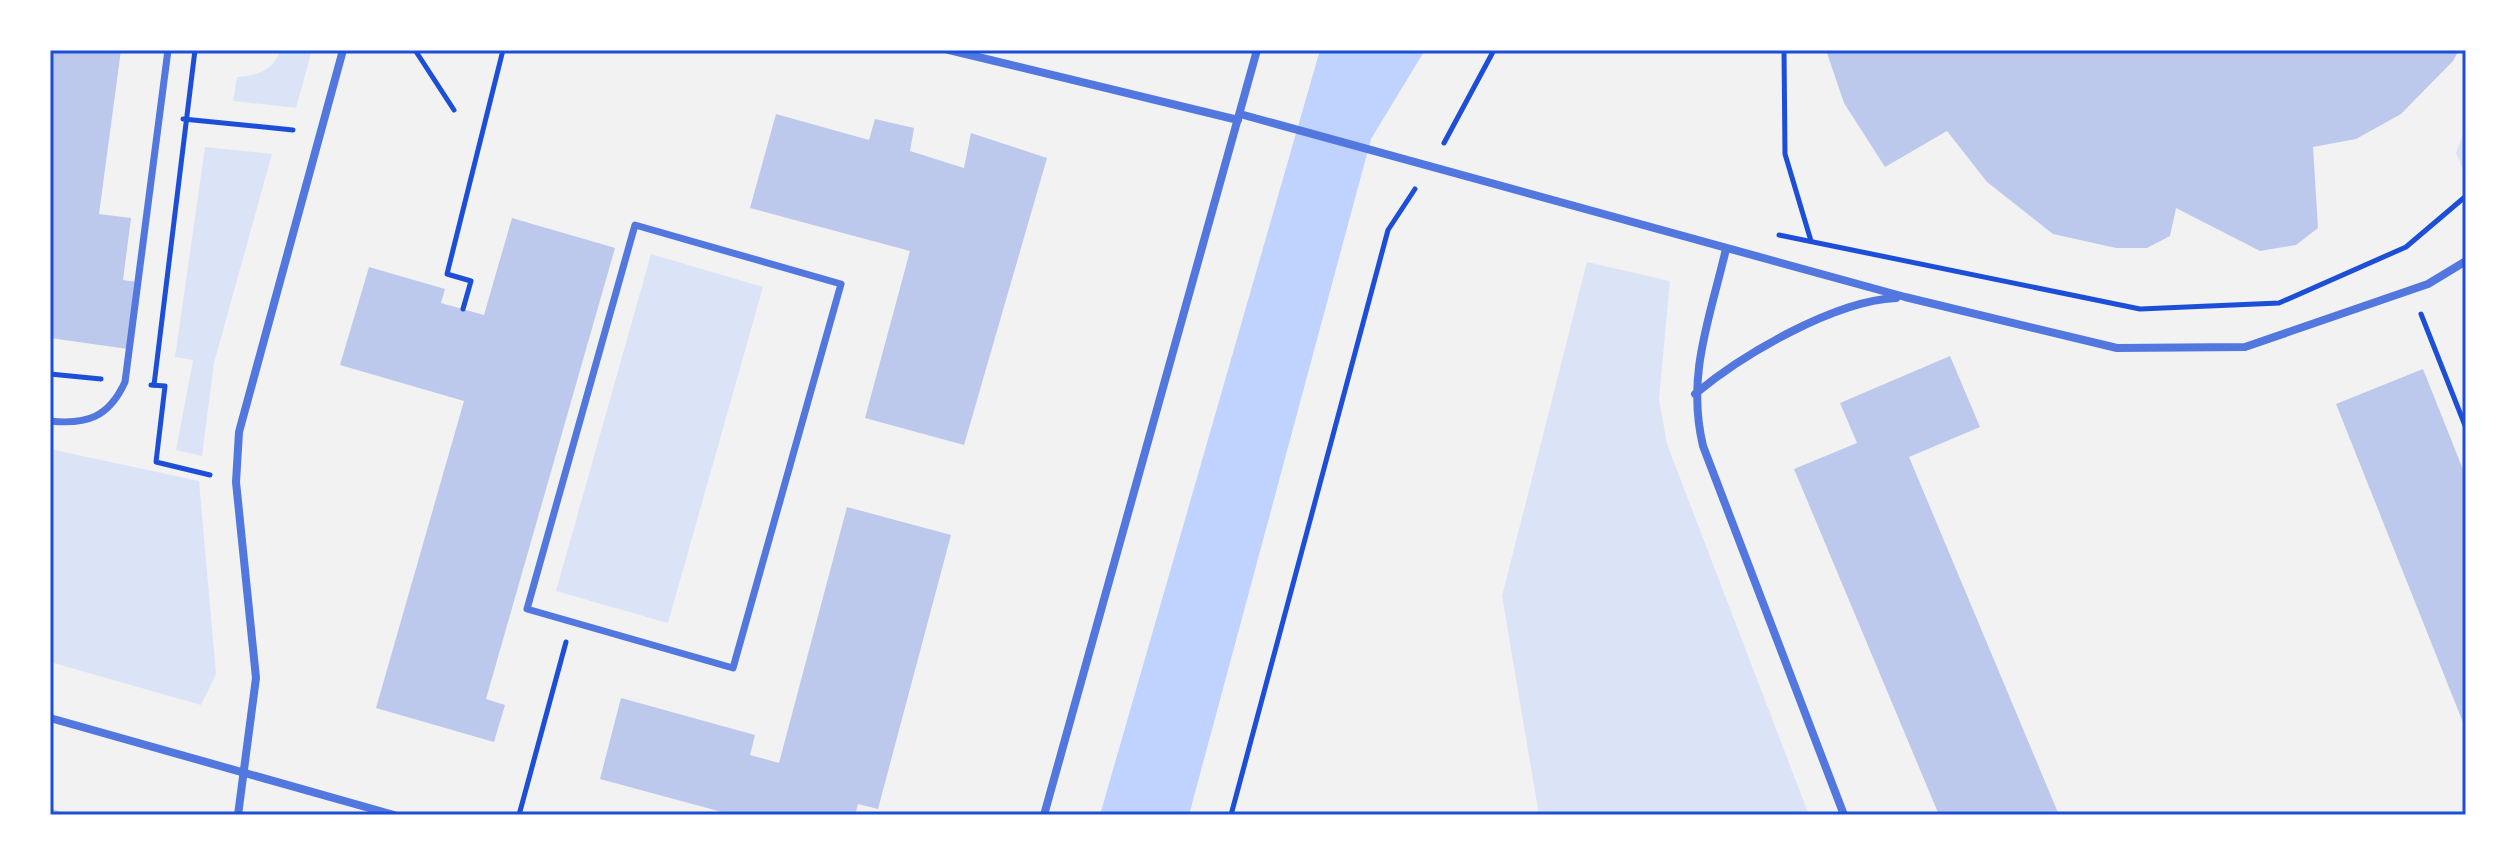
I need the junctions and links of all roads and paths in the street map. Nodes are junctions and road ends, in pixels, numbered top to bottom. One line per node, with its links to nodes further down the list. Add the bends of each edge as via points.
1 (168, 50): 11 (street)
2 (195, 50): 13 (path)
3 (343, 50): 34 (street, via 239,432 236,482 256,678)
4 (415, 50): 10 (path)
5 (503, 50): 23 (path, via 447,274 471,281)
6 (949, 50): 12 (street)
7 (1257, 50): 12 (street)
8 (1494, 50): 15 (path)
9 (1784, 50): 19 (path, via 1785,154)
10 (454, 110)
11 (160, 116): 13 (path); 26 (street)
12 (1239, 117): 20 (street); 38 (street)
13 (186, 119): 14 (path); 27 (path)
14 (293, 130)
15 (1444, 143)
16 (1415, 189): 39 (path, via 1388,230)
17 (2466, 196): 19 (path, via 2406,247 2279,303 2140,309)
18 (1766, 232): 19 (path)
19 (1811, 241)
20 (1726, 249): 22 (street); 28 (street)
21 (2466, 261): 22 (street, via 2428,284 2245,347 2117,348)
22 (1905, 297): 28 (street, via 1846,305 1741,360)
23 (463, 309)
24 (2421, 314): 30 (path)
25 (50, 374): 26 (path)
26 (125, 382): 27 (path); 29 (street, via 116,402 102,414 73,424)
27 (154, 385): 31 (path, via 165,386 156,462)
28 (1694, 395): 40 (street, via 1703,446)
29 (50, 421)
30 (2466, 428)
31 (210, 475)
32 (571, 622): 32 (street, via 527,609 635,225 841,284 733,668); 37 (path)
33 (50, 718): 34 (street)
34 (245, 773): 35 (street); 36 (street)
35 (238, 815)
36 (394, 815)
37 (519, 815)
38 (1044, 815)
39 (1231, 815)
40 (1844, 815)

